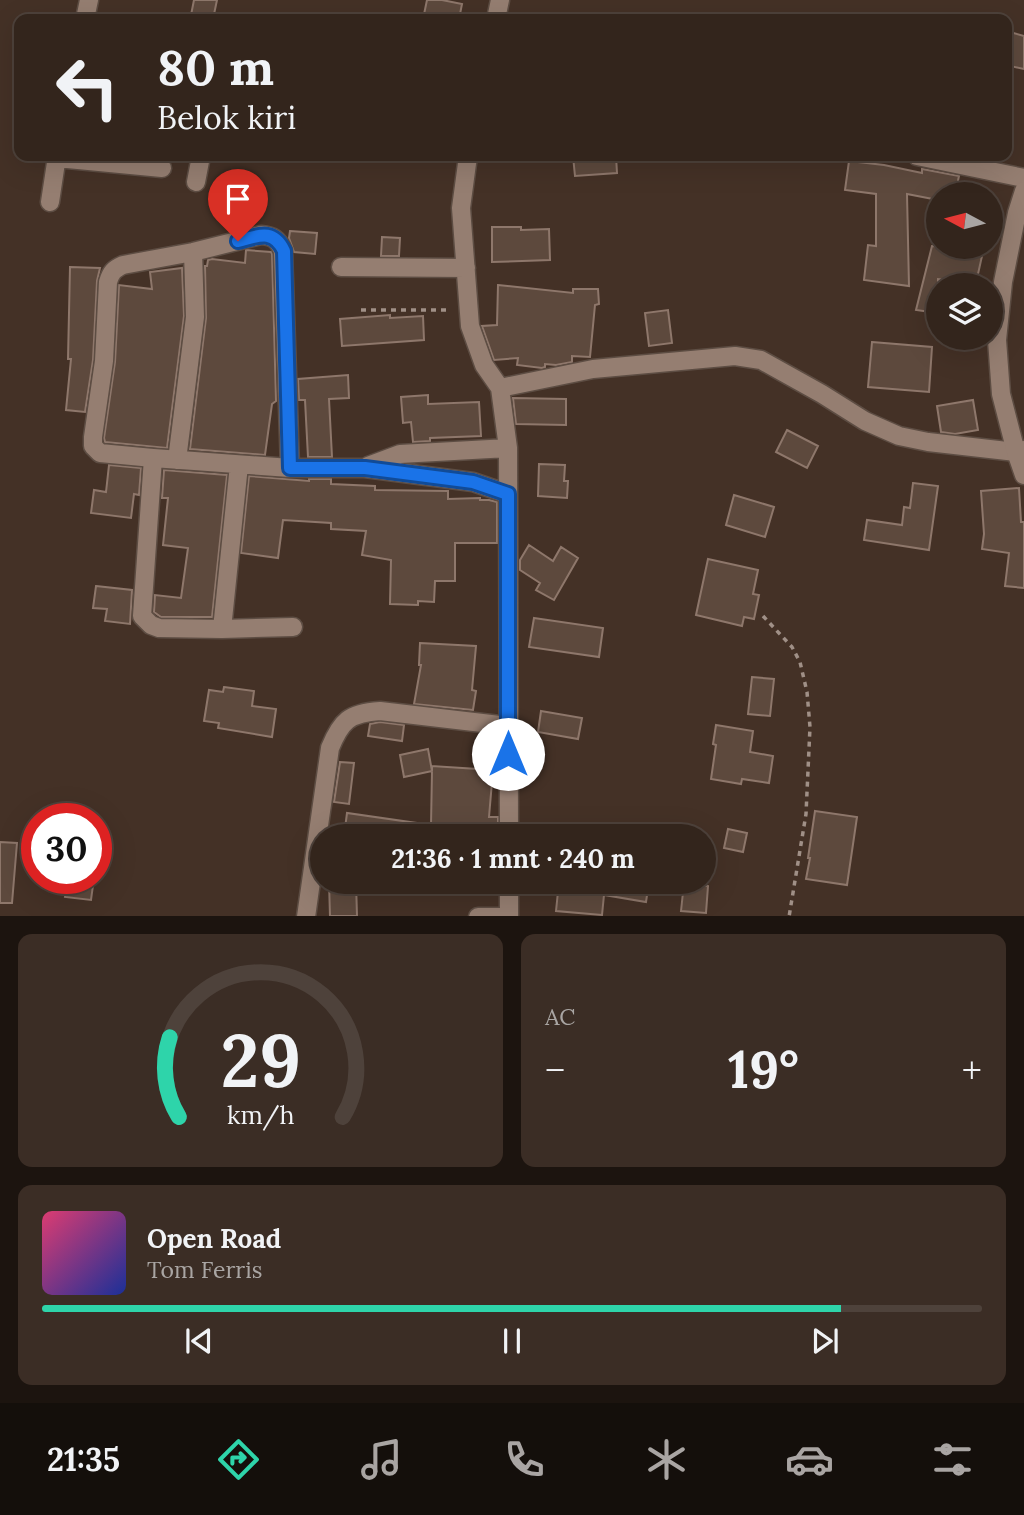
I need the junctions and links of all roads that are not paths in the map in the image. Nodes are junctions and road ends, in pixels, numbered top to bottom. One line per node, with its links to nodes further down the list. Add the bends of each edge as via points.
1 (56, 161): 10 (street)
2 (99, 161): 6 (street)
3 (200, 161): 8 (street)
4 (467, 161): 13 (street, via 461,208)
5 (941, 161): 7 (street)
6 (162, 167)
7 (1024, 178)
8 (196, 182)
9 (1024, 191): 16 (street, via 1003,282 997,340 1001,394)
10 (50, 202)
11 (192, 252): 17 (street, via 123,265 110,273 108,282 93,446 100,453); 18 (street, via 195,317); 20 (street, via 261,235 272,236 284,251)
12 (341, 267): 13 (street)
13 (466, 268): 14 (street, via 470,326 484,365)
14 (500, 388): 15 (street); 16 (street, via 593,369 748,357 899,436)
15 (508, 448): 21 (street, via 400,454); 23 (street)
16 (1020, 451): 22 (street)
17 (153, 458): 18 (street); 25 (street, via 142,616 159,628)
18 (177, 460): 19 (street)
19 (239, 465): 20 (street); 25 (street)
20 (290, 468): 21 (street)
21 (365, 468): 23 (street, via 473,482)
22 (1024, 475)
23 (508, 494): 26 (street)
24 (293, 627): 25 (street)
25 (222, 629)
26 (508, 726): 27 (street); 29 (street, via 380,711 348,719 330,748)
27 (509, 824)
28 (509, 894): 31 (street)
29 (306, 916)
30 (478, 916): 31 (street)
31 (509, 916)

